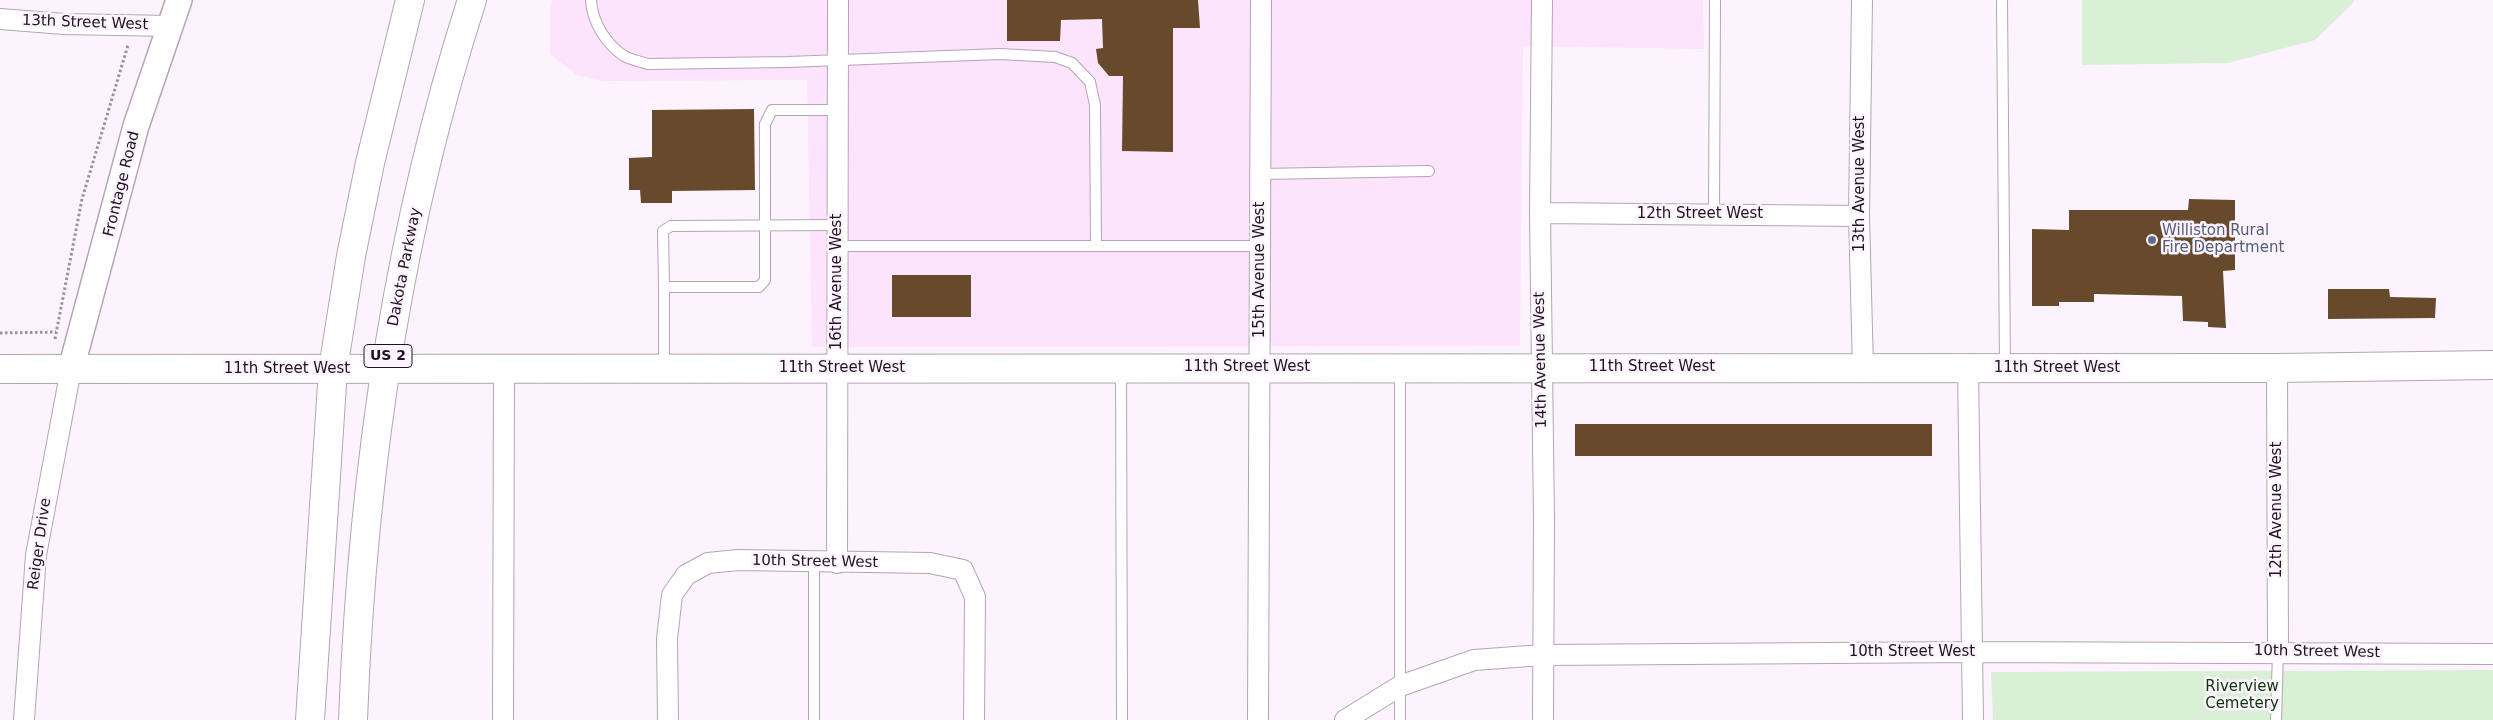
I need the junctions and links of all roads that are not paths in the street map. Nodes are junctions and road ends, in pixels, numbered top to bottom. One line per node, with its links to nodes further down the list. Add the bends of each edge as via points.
1 (179, 0): 12 (street, Frontage Road)
2 (410, 0): 39 (main road, via 370,163)
3 (472, 0): 40 (main road, Dakota Parkway / US 2, via 451,66 404,259)
4 (591, 0): 13 (lane, via 597,26 610,43 625,57 647,64)
5 (838, 0): 13 (street, 16th Avenue West)
6 (1261, 0): 16 (street, 15th Avenue West)
7 (1542, 0): 17 (street, 14th Avenue West)
8 (1715, 0): 18 (lane)
9 (1862, 0): 19 (street, 13th Avenue West)
10 (2002, 0): 31 (lane)
11 (0, 19): 12 (street, 13th Street West)
12 (170, 26): 38 (street, Frontage Road)
13 (839, 59): 14 (street, 16th Avenue West); 23 (lane, via 1000,54 1055,57 1072,63 1090,82 1095,105)
14 (838, 110): 20 (lane, via 772,110 765,124); 21 (street, 16th Avenue West)
15 (1429, 171): 16 (lane)
16 (1261, 174): 24 (street, 15th Avenue West)
17 (1540, 213): 18 (street, 12th Street West); 27 (street, 14th Avenue West)
18 (1714, 214): 19 (street, 12th Street West)
19 (1859, 216): 34 (street, 13th Avenue West)
20 (765, 225): 21 (lane); 25 (lane, via 765,280 759,287); 25 (lane, via 671,226 663,231)
21 (838, 225): 22 (street, 16th Avenue West)
22 (838, 246): 23 (lane); 33 (street, 16th Avenue West)
23 (1096, 246): 24 (lane)
24 (1260, 246): 29 (street, 15th Avenue West)
25 (664, 287): 32 (lane)
26 (2493, 365): 36 (main road, 11th Street West)
27 (1541, 366): 30 (main road, 11th Street West); 34 (main road, 11th Street West); 47 (street, 14th Avenue West)
28 (1121, 367): 29 (main road, 11th Street West); 33 (main road, 11th Street West); 56 (lane)
29 (1260, 367): 30 (main road, 11th Street West); 57 (street, 15th Avenue West)
30 (1400, 367): 48 (lane)
31 (2005, 367): 35 (main road, 11th Street West); 36 (main road, 11th Street West)
32 (664, 368): 33 (main road, 11th Street West); 41 (main road, 11th Street West)
33 (837, 368): 43 (street, 16th Avenue West)
34 (1863, 368): 35 (main road, 11th Street West)
35 (1968, 368): 44 (street)
36 (2276, 368): 45 (street, 12th Avenue West)
37 (0, 369): 38 (main road, 11th Street West)
38 (61, 369): 39 (main road, 11th Street West); 49 (street, Reiger Drive, via 36,555)
39 (333, 369): 40 (main road, 11th Street West); 50 (main road)
40 (386, 369): 41 (main road, 11th Street West); 51 (main road, Dakota Parkway / US 2, via 371,480)
41 (504, 369): 52 (street)
42 (814, 562): 43 (street, 10th Street West); 53 (street, 10th Street West, via 738,560 708,563 686,575 672,595 668,639); 54 (lane)
43 (837, 563): 55 (street, 10th Street West, via 930,564 963,570 975,597)
44 (1972, 652): 45 (street, 10th Street West); 47 (street, 10th Street West); 61 (street)
45 (2278, 652): 46 (street, 10th Street West); 62 (lane)
46 (2493, 654)
47 (1543, 655): 48 (street, 10th Street West, via 1474,660); 60 (street, 14th Avenue West)
48 (1400, 686): 58 (street, 10th Street West); 59 (lane)
49 (24, 720)
50 (310, 720)
51 (353, 720)
52 (503, 720)
53 (668, 720)
54 (814, 720)
55 (974, 720)
56 (1122, 720)
57 (1258, 720)
58 (1345, 720)
59 (1400, 720)
60 (1543, 720)
61 (1974, 720)
62 (2276, 720)

